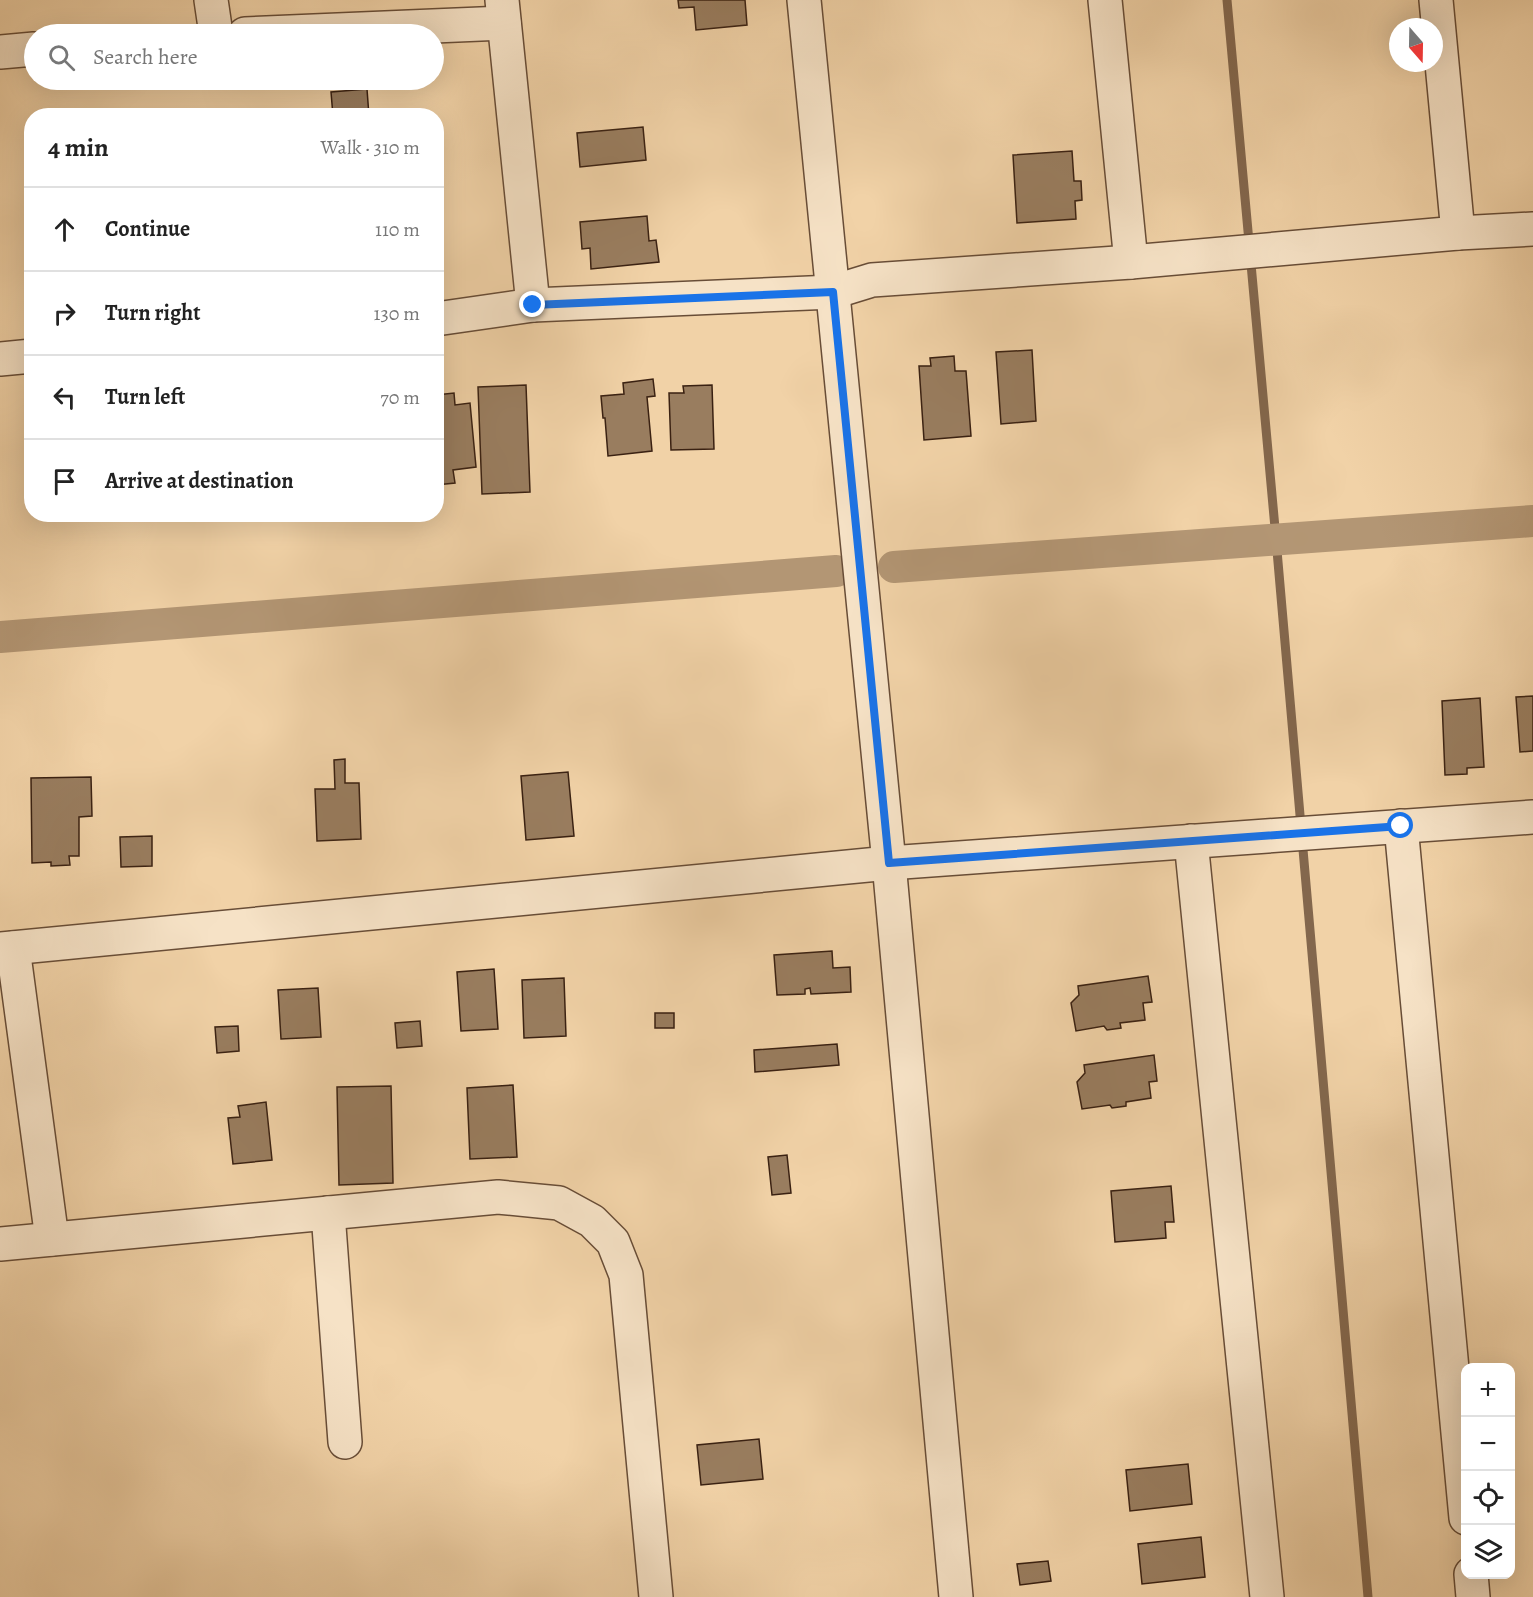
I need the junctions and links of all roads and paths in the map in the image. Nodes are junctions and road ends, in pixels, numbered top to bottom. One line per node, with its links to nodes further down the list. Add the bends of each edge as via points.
1 (211, 0): 6 (street)
2 (804, 0): 13 (street)
3 (1105, 0): 12 (street)
4 (1436, 0): 11 (street)
5 (503, 11): 7 (street); 14 (street)
6 (215, 24)
7 (357, 24)
8 (24, 50): 9 (street)
9 (0, 52)
10 (1533, 229): 11 (street)
11 (1458, 233): 12 (street)
12 (1131, 262): 13 (street, via 872,280)
13 (833, 292): 14 (street); 21 (street)
14 (533, 305): 15 (street)
15 (444, 318)
16 (24, 357): 17 (street)
17 (0, 359)
18 (1533, 818): 19 (street)
19 (1401, 826): 20 (street); 27 (street)
20 (1191, 841): 21 (street); 31 (street)
21 (889, 863): 22 (street); 30 (street)
22 (6, 948): 24 (street)
23 (328, 1213): 24 (street); 26 (street); 29 (street, via 498,1197 559,1203 592,1221 613,1242 626,1275)
24 (52, 1239): 25 (street)
25 (0, 1244)
26 (345, 1442)
27 (1462, 1471)
28 (1471, 1579): 32 (street)
29 (657, 1597)
30 (956, 1597)
31 (1266, 1597)
32 (1473, 1597)

